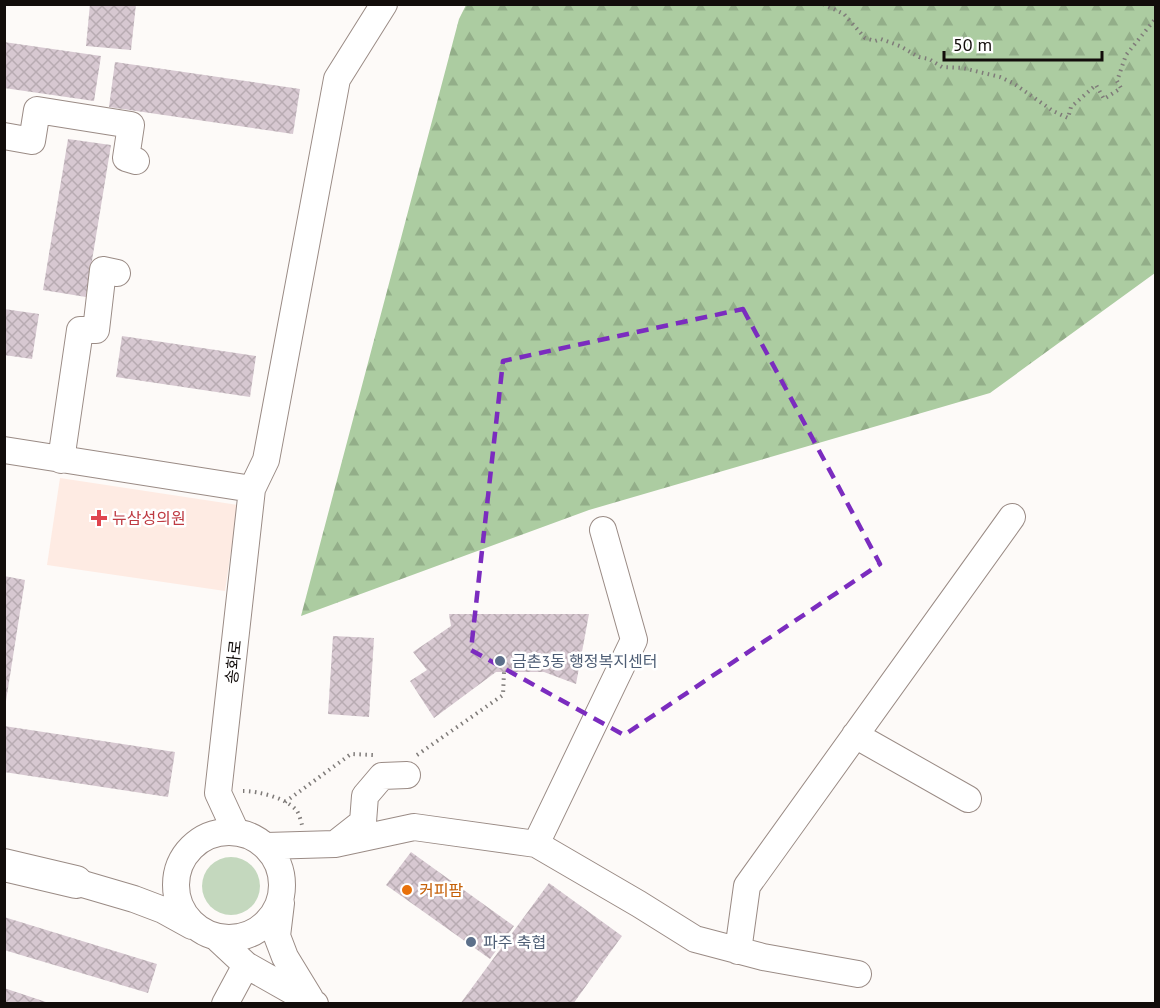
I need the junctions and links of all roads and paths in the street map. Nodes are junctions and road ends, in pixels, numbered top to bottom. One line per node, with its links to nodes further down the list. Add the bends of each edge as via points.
1 (384, 4): 9 (street, 송화로, via 338,79 266,460)
2 (823, 4): 3 (path, via 844,14 865,38 900,46 942,67 1000,77 1068,118 1071,107 1096,85 1104,99 1121,88 1118,81 1126,55)
3 (1155, 18)
4 (4, 136): 5 (street, via 32,141 37,110 130,125 126,158)
5 (136, 161)
6 (117, 273): 8 (street, via 103,270 96,330 80,330)
7 (4, 450): 8 (street)
8 (61, 460): 9 (street)
9 (252, 489): 16 (street, 송화로)
10 (1012, 517): 13 (street)
11 (603, 530): 23 (street, via 634,640)
12 (504, 672): 15 (path, via 503,695)
13 (855, 735): 17 (street); 31 (street, via 747,886)
14 (383, 755): 18 (path, via 351,754)
15 (410, 765): 22 (street, via 382,776 365,796 363,822)
16 (218, 793): 18 (path, via 247,791); 20 (street); 21 (street, 송화로)
17 (968, 799)
18 (285, 802): 19 (path, via 297,811)
19 (303, 827)
20 (236, 832): 21 (street); 24 (street, via 252,836)
21 (208, 836): 26 (street, via 186,853)
22 (335, 844): 23 (street, via 414,827); 24 (street)
23 (536, 844): 31 (street, via 695,939)
24 (266, 846): 28 (street, via 277,860 283,878)
25 (4, 865): 27 (street)
26 (176, 880): 29 (street); 30 (street, via 181,908 189,921)
27 (76, 882): 29 (street)
28 (282, 897): 30 (street, via 264,926 249,934 232,938); 34 (street, via 277,936 285,957)
29 (134, 899): 30 (street)
30 (208, 933): 32 (street)
31 (738, 951): 33 (street)
32 (246, 965): 34 (street); 35 (street)
33 (858, 974)
34 (313, 1002)
35 (225, 1004)

